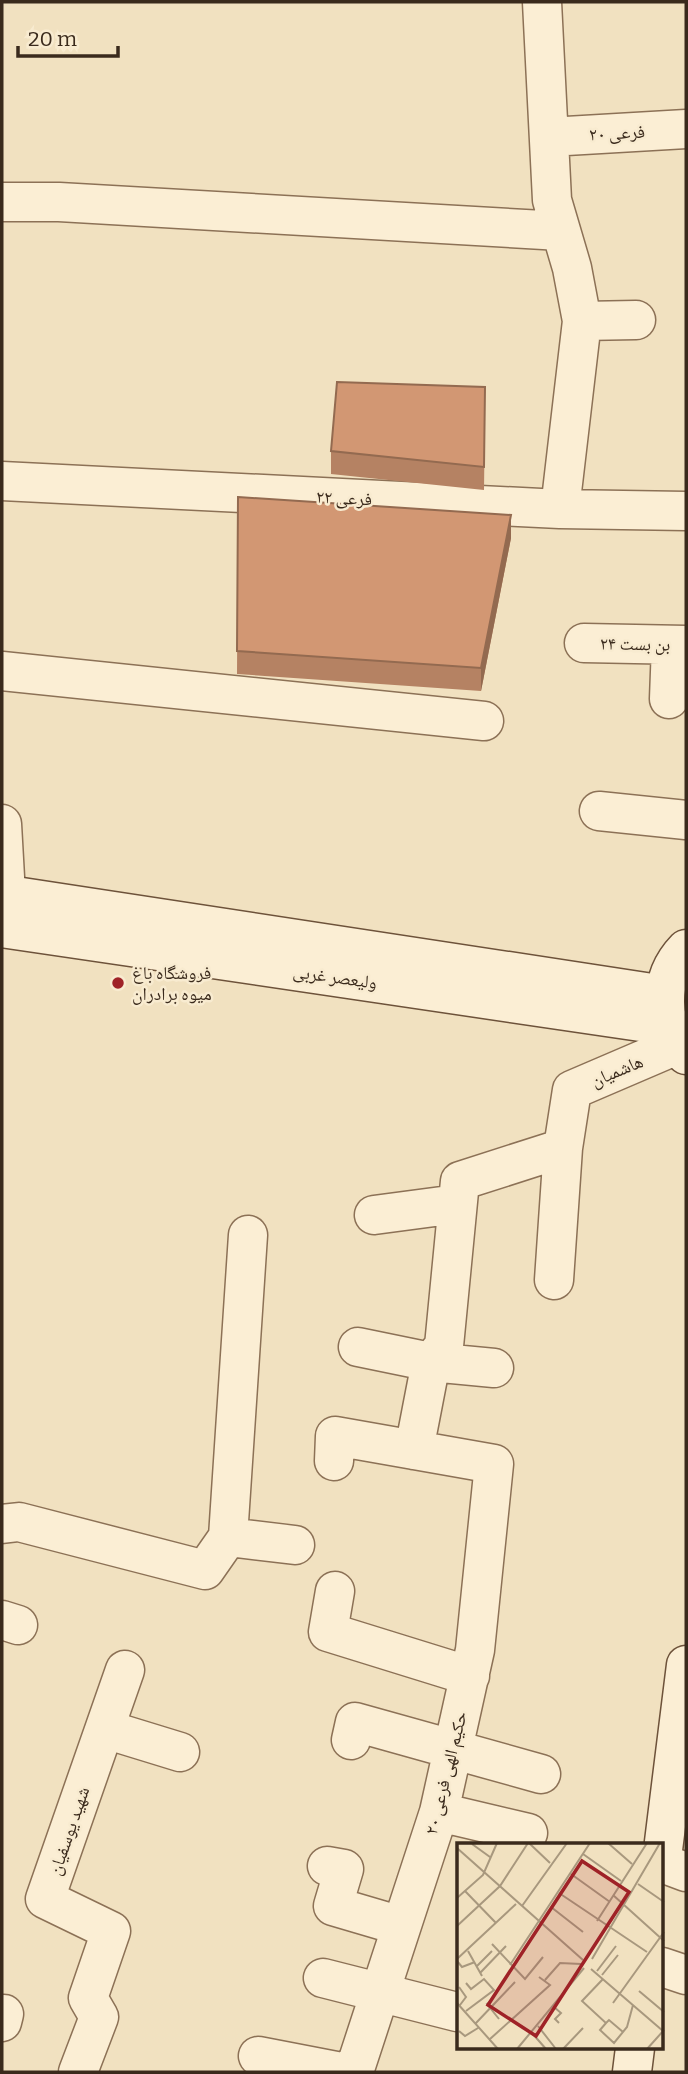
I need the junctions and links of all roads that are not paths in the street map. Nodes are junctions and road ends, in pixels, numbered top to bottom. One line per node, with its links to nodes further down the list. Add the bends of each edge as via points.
1 (542, 2): 3 (street)
2 (686, 129): 3 (street, فرعی ۲۰)
3 (549, 137): 5 (street, via 552,200)
4 (2, 202): 5 (street)
5 (561, 231): 7 (street)
6 (636, 320): 7 (street)
7 (582, 321): 9 (street)
8 (2, 481): 9 (street, فرعی ۲۲)
9 (560, 509): 10 (street, فرعی ۲۲)
10 (686, 511)
11 (584, 643): 12 (street, بن بست ۲۴)
12 (678, 645): 14 (street)
13 (2, 671): 15 (street)
14 (669, 699)
15 (484, 721)
16 (599, 811): 17 (street)
17 (686, 820)
18 (2, 824): 19 (street)
19 (3, 904): 21 (street, ولیعصر غربی)
20 (686, 949): 21 (street, via 670,974)
21 (674, 1030): 22 (street, هاشمیان, via 572,1090)
22 (563, 1148): 23 (street, via 460,1181); 26 (street)
23 (457, 1204): 24 (street); 28 (street, via 444,1346)
24 (374, 1215)
25 (248, 1235): 33 (street)
26 (554, 1280)
27 (358, 1347): 28 (street)
28 (431, 1362): 29 (street); 30 (street)
29 (494, 1368)
30 (414, 1450): 31 (street, via 335,1436); 38 (street, حکیم الهی فرعی ۲۰, via 494,1464)
31 (334, 1461)
32 (2, 1524): 33 (street, via 19,1522 205,1570)
33 (228, 1537): 34 (street)
34 (295, 1545)
35 (335, 1591): 38 (street, via 328,1632)
36 (686, 1665): 46 (street)
37 (125, 1670): 39 (street, شهید یوسفیان)
38 (470, 1676): 41 (street, حکیم الهی فرعی ۲۰)
39 (105, 1729): 42 (street); 57 (street, شهید یوسفیان, via 45,1899 111,1931 88,1998 99,2017)
40 (351, 1740): 41 (street, via 355,1722)
41 (453, 1751): 43 (street); 44 (street, حکیم الهی فرعی ۲۰)
42 (180, 1752)
43 (541, 1774)
44 (439, 1812): 45 (street); 50 (street, حکیم الهی فرعی ۲۰)
45 (528, 1833)
46 (664, 1844)
47 (664, 1861): 49 (street)
48 (327, 1866): 50 (street, via 344,1869 333,1906)
49 (686, 1872)
50 (401, 1926): 54 (street, حکیم الهی فرعی ۲۰)
51 (664, 1968): 52 (street)
52 (686, 1975)
53 (323, 1978): 54 (street)
54 (379, 1994): 55 (street); 59 (street, حکیم الهی فرعی ۲۰)
55 (457, 2012)
56 (258, 2056): 58 (street)
57 (78, 2072)
58 (341, 2072)
59 (354, 2072)

